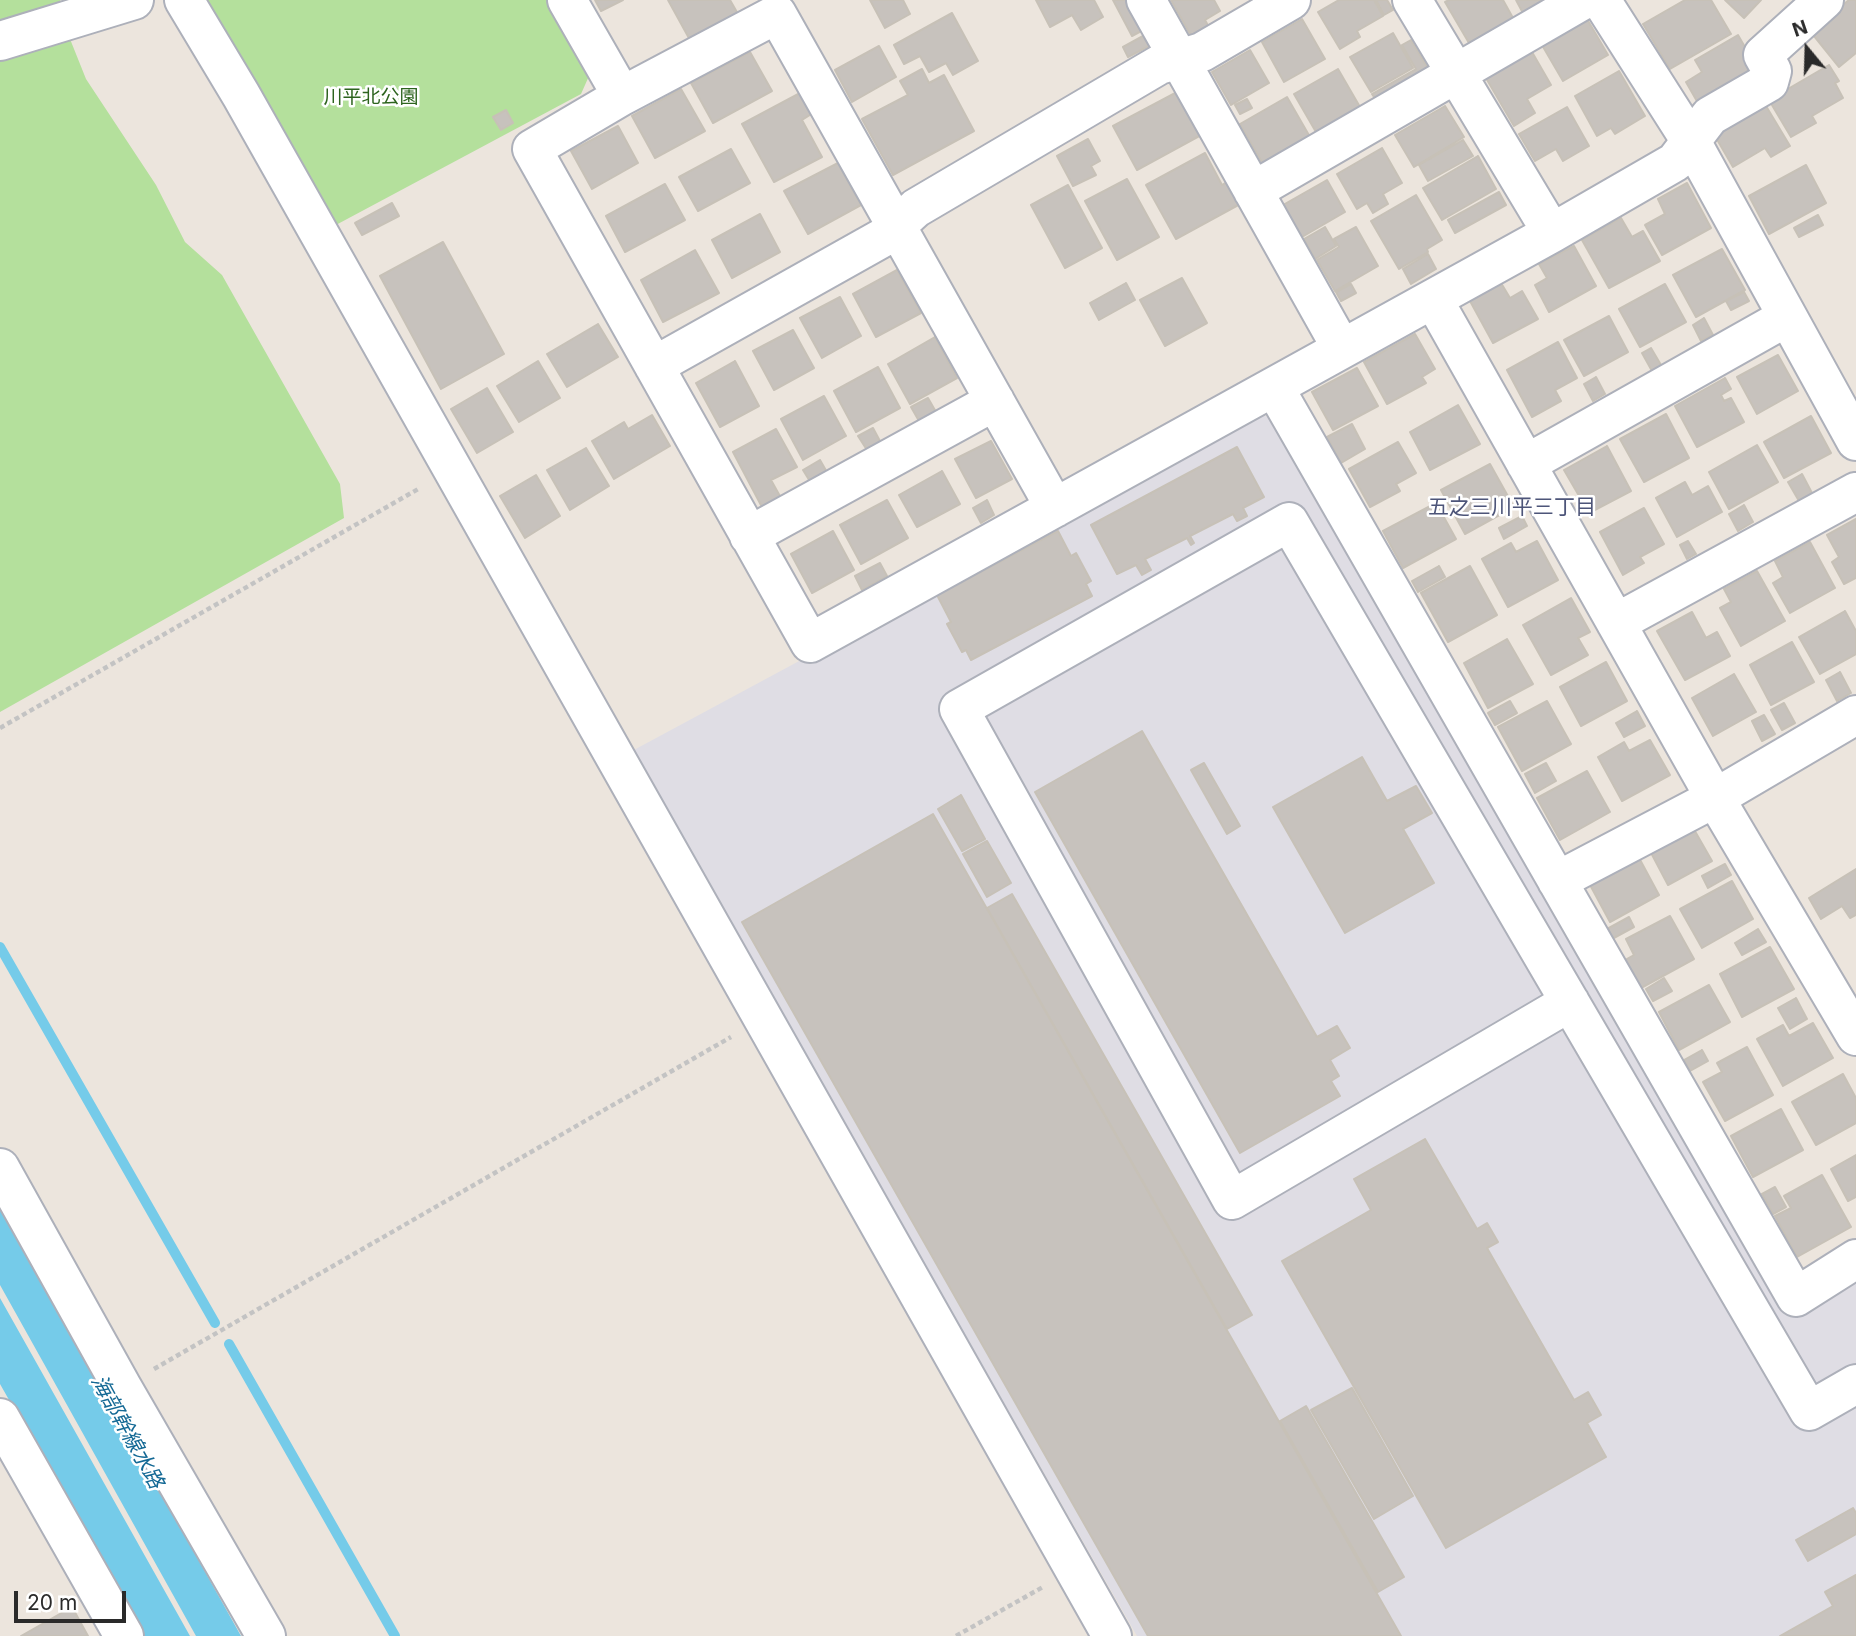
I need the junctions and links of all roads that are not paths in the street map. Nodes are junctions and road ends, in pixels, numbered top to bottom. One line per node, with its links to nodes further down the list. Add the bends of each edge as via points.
1 (134, 0): 10 (street)
2 (184, 0): 41 (street)
3 (567, 0): 13 (street)
4 (1146, 0): 11 (street)
5 (1291, 0): 11 (street, via 1202,52)
6 (1412, 0): 12 (street)
7 (1583, 0): 12 (street)
8 (1601, 0): 14 (street)
9 (1824, 0): 14 (street, via 1763,55 1772,71 1769,82 1710,117)
10 (0, 41)
11 (1179, 59): 15 (street); 16 (street, via 1159,65 916,208)
12 (1456, 74): 15 (street); 17 (street)
13 (622, 96): 16 (street, via 777,14); 21 (street, via 532,149)
14 (1692, 143): 17 (street, via 1675,162); 19 (street)
15 (1254, 191): 20 (street)
16 (897, 226): 21 (street); 23 (street)
17 (1552, 233): 18 (street)
18 (1433, 299): 20 (street); 25 (street)
19 (1787, 317): 24 (street); 25 (street)
20 (1342, 349): 22 (street)
21 (654, 366): 28 (street)
22 (1274, 387): 27 (street); 32 (street)
23 (995, 401): 27 (street); 28 (street)
24 (1856, 441)
25 (1526, 464): 29 (street)
26 (1856, 492): 29 (street)
27 (1055, 508): 28 (street, via 810,643)
28 (750, 536)
29 (1616, 623): 31 (street)
30 (1856, 715): 31 (street)
31 (1715, 797): 32 (street); 34 (street)
32 (1557, 881): 36 (street, via 1796,1297)
33 (1570, 1002): 33 (street, via 1289,522 959,709 1232,1199); 37 (street, via 1809,1411)
34 (1856, 1036)
35 (0, 1168): 40 (street)
36 (1856, 1259)
37 (1856, 1384)
38 (0, 1418): 39 (street)
39 (124, 1636)
40 (266, 1636)
41 (1112, 1636)

